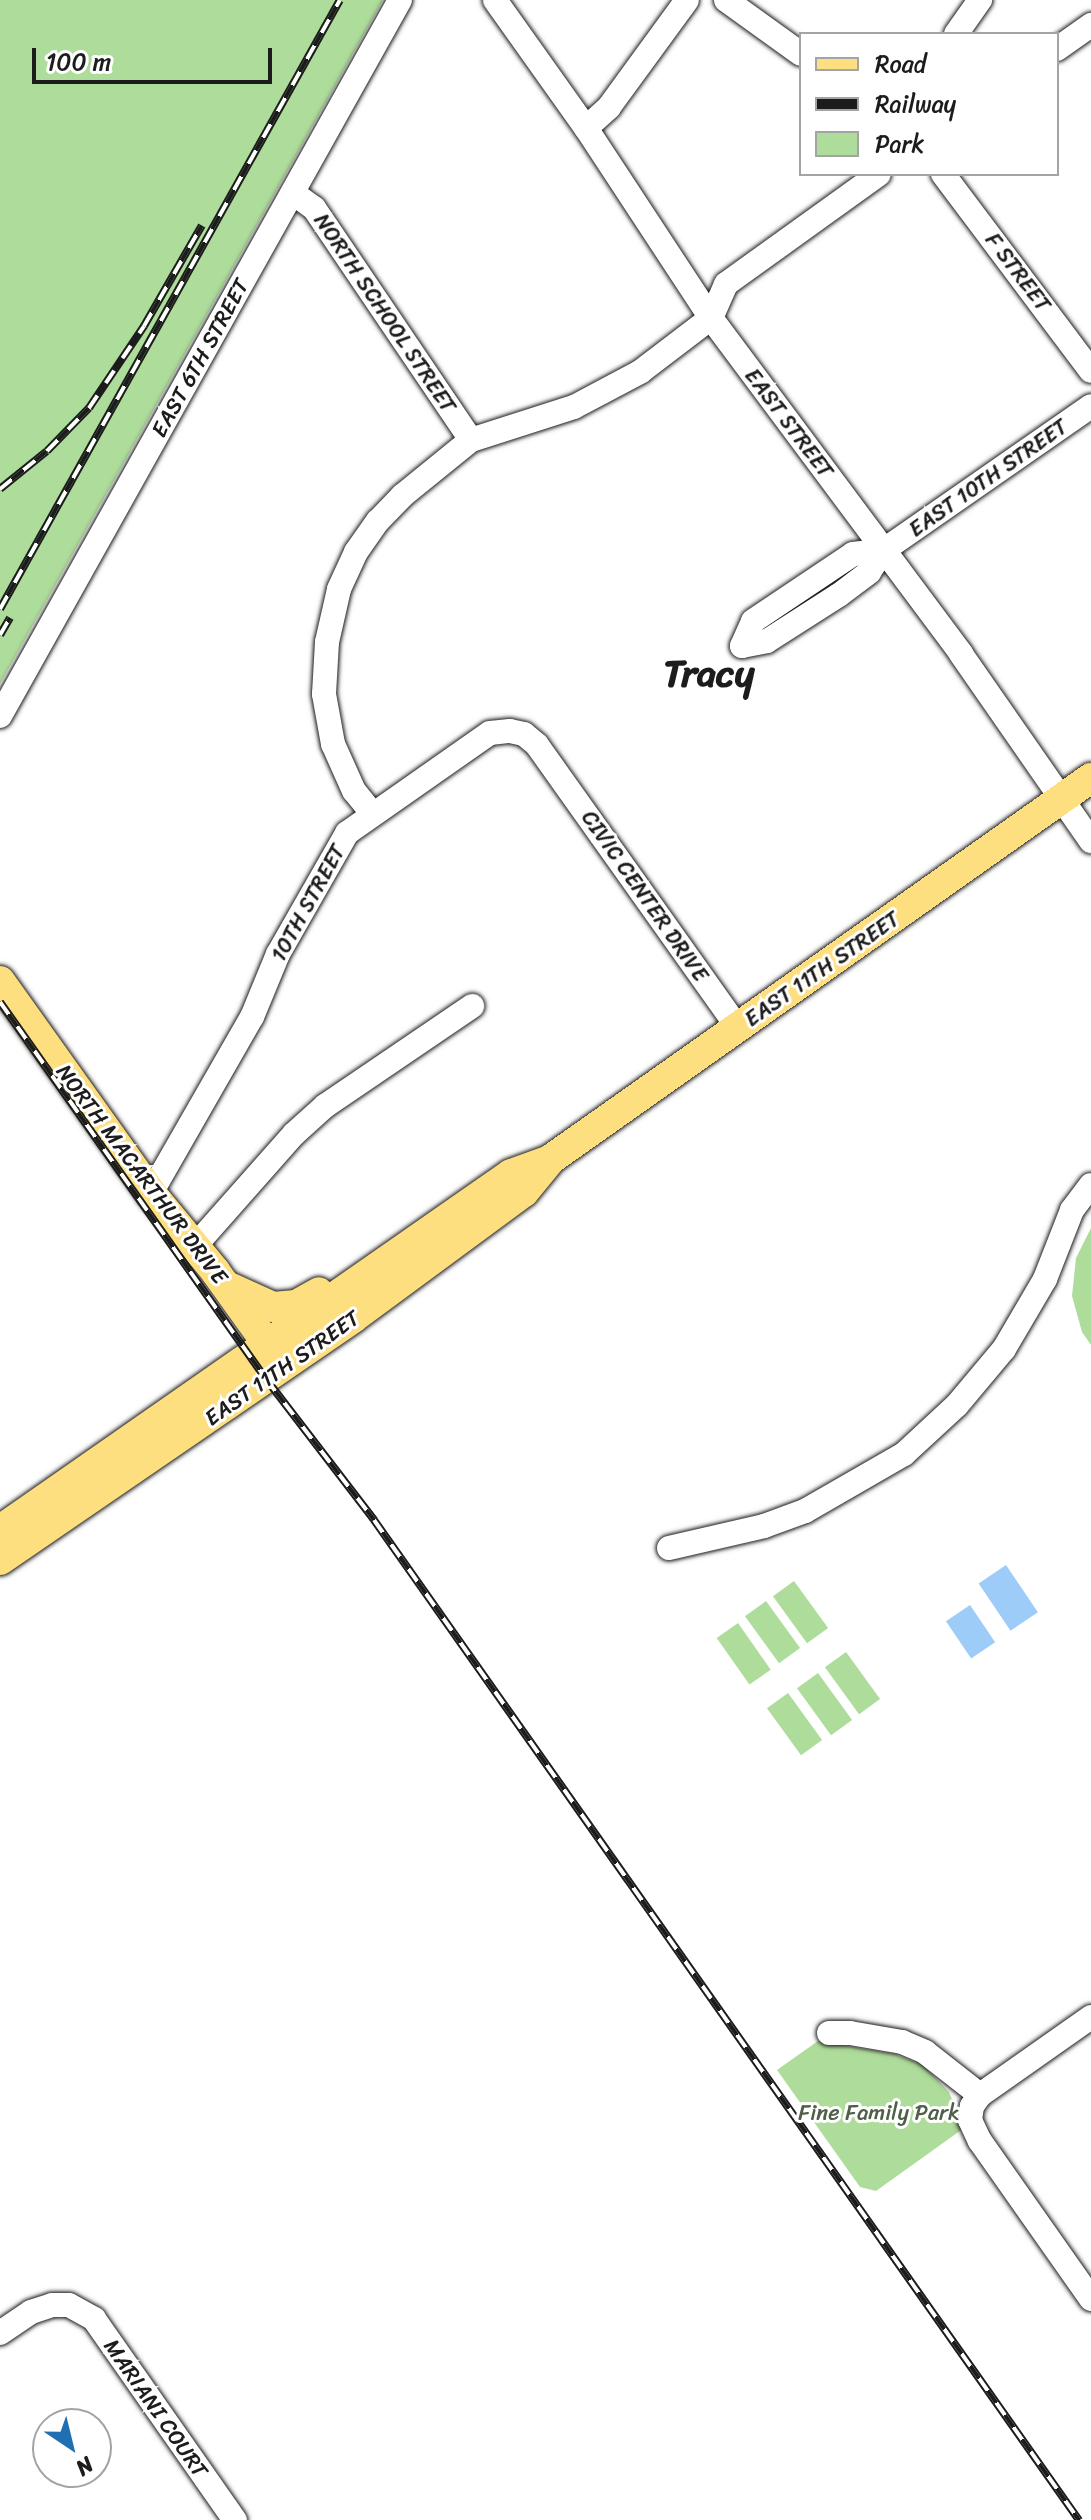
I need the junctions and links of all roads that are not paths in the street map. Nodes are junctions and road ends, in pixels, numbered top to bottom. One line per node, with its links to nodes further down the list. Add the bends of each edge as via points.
1 (400, 0): 13 (street, EAST 6TH STREET)
2 (495, 0): 10 (street, EAST STREET)
3 (687, 0): 10 (street, via 609,107)
4 (726, 0): 9 (street)
5 (980, 0): 7 (street)
6 (1091, 25): 8 (street)
7 (957, 32)
8 (1059, 48)
9 (799, 53)
10 (586, 128): 14 (street, EAST STREET)
11 (876, 176): 14 (street, via 726,284)
12 (945, 176): 15 (street, F STREET)
13 (293, 193): 17 (street, NORTH SCHOOL STREET, via 314,208); 19 (street, EAST 6TH STREET)
14 (711, 318): 17 (street, via 607,392); 18 (street, EAST STREET)
15 (1091, 371)
16 (1091, 406): 18 (street, EAST 10TH STREET)
17 (471, 440): 23 (street, via 378,521 339,589 327,642 324,694 333,744 354,791)
18 (884, 550): 18 (street, EAST 10TH STREET, via 853,554 753,621 742,646 767,641 839,595 869,572); 22 (street, EAST STREET)
19 (0, 716)
20 (553, 763): 23 (street, 10TH STREET, via 524,734 490,733); 27 (street, CIVIC CENTER DRIVE)
21 (1091, 778): 22 (main road, EAST 11TH STREET)
22 (1062, 799): 24 (street, EAST STREET); 27 (main road, EAST 11TH STREET)
23 (372, 813): 30 (street, 10TH STREET, via 334,850 278,954 252,1017)
24 (1091, 841)
25 (0, 981): 30 (main road, NORTH MACARTHUR DRIVE)
26 (472, 1006): 32 (street, via 325,1106)
27 (738, 1028): 28 (main road, EAST 11TH STREET)
28 (551, 1159): 31 (main road, EAST 11TH STREET, via 511,1174); 34 (main road, EAST 11TH STREET, via 524,1192)
29 (1091, 1185): 36 (street, via 1072,1210 1045,1279 1004,1349 957,1405 904,1454 795,1515)
30 (151, 1193): 32 (main road, NORTH MACARTHUR DRIVE)
31 (432, 1230): 33 (main road, via 389,1245 296,1305 273,1307); 34 (main road, EAST 11TH STREET)
32 (194, 1247): 33 (main road, NORTH MACARTHUR DRIVE)
33 (225, 1285): 34 (main road, NORTH MACARTHUR DRIVE)
34 (275, 1355): 35 (main road, EAST 11TH STREET); 37 (main road, EAST 11TH STREET)
35 (0, 1530)
36 (669, 1548)
37 (0, 1560)
38 (1091, 2017): 40 (street)
39 (829, 2033): 40 (street, via 902,2042 925,2052)
40 (980, 2095): 41 (street, via 970,2120 980,2141)
41 (1091, 2299)
42 (0, 2333): 43 (street, MARIANI COURT, via 52,2305 69,2305 94,2319)
43 (235, 2520)

